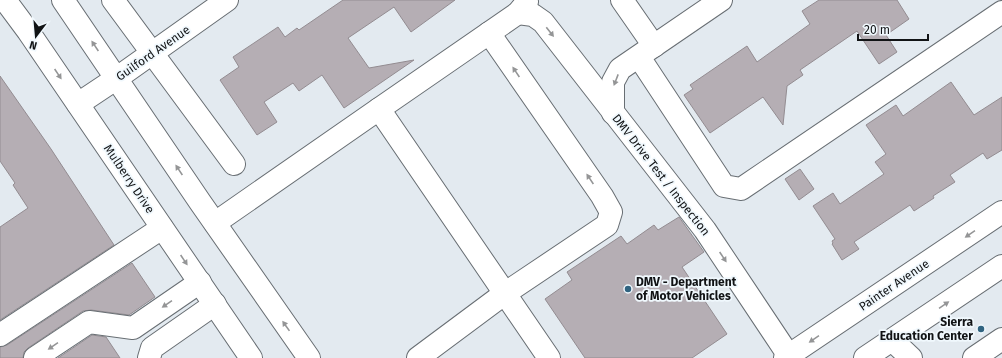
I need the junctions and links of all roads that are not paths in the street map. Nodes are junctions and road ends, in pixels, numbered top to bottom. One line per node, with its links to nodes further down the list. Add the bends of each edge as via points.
1 (5, 0): 13 (main road, Mulberry Drive, one-way to 13)
2 (63, 0): 12 (main road, one-way to 2)
3 (113, 0): 11 (main road)
4 (227, 0): 11 (main road, Guilford Avenue)
5 (622, 0): 10 (main road)
6 (721, 0): 10 (main road)
7 (523, 7): 9 (main road); 15 (main road, DMV Drive Test / Inspection, one-way to 15, via 543,22)
8 (1002, 12): 10 (main road, via 742,189 724,186)
9 (490, 33): 14 (main road); 22 (main road, one-way to 9, via 607,225 611,212)
10 (647, 51): 15 (main road, one-way to 15, via 620,69 613,82)
11 (152, 53): 12 (main road, Guilford Avenue); 16 (main road)
12 (117, 78): 13 (main road, Guilford Avenue); 18 (main road, one-way to 12)
13 (78, 104): 19 (main road, Mulberry Drive)
14 (379, 109): 18 (main road); 22 (main road)
15 (613, 113): 27 (main road, DMV Drive Test / Inspection, one-way to 27, via 705,230)
16 (234, 164)
17 (1002, 212): 27 (main road, Painter Avenue, one-way to 27)
18 (215, 223): 31 (main road, one-way to 18)
19 (162, 228): 21 (main road, Mulberry Drive, one-way to 21); 24 (main road)
20 (1002, 266): 26 (main road, one-way to 20)
21 (200, 282): 23 (main road, Mulberry Drive); 28 (main road, one-way to 28, via 132,328 89,322)
22 (504, 294): 32 (main road); 33 (main road)
23 (215, 304): 29 (main road, via 152,348); 30 (main road, Mulberry Drive)
24 (0, 335)
25 (1002, 339): 36 (main road)
26 (892, 340): 34 (main road); 35 (main road)
27 (787, 357)
28 (35, 358)
29 (149, 358)
30 (251, 358)
31 (309, 358)
32 (418, 358)
33 (549, 358)
34 (865, 358)
35 (911, 358)
36 (974, 358)

